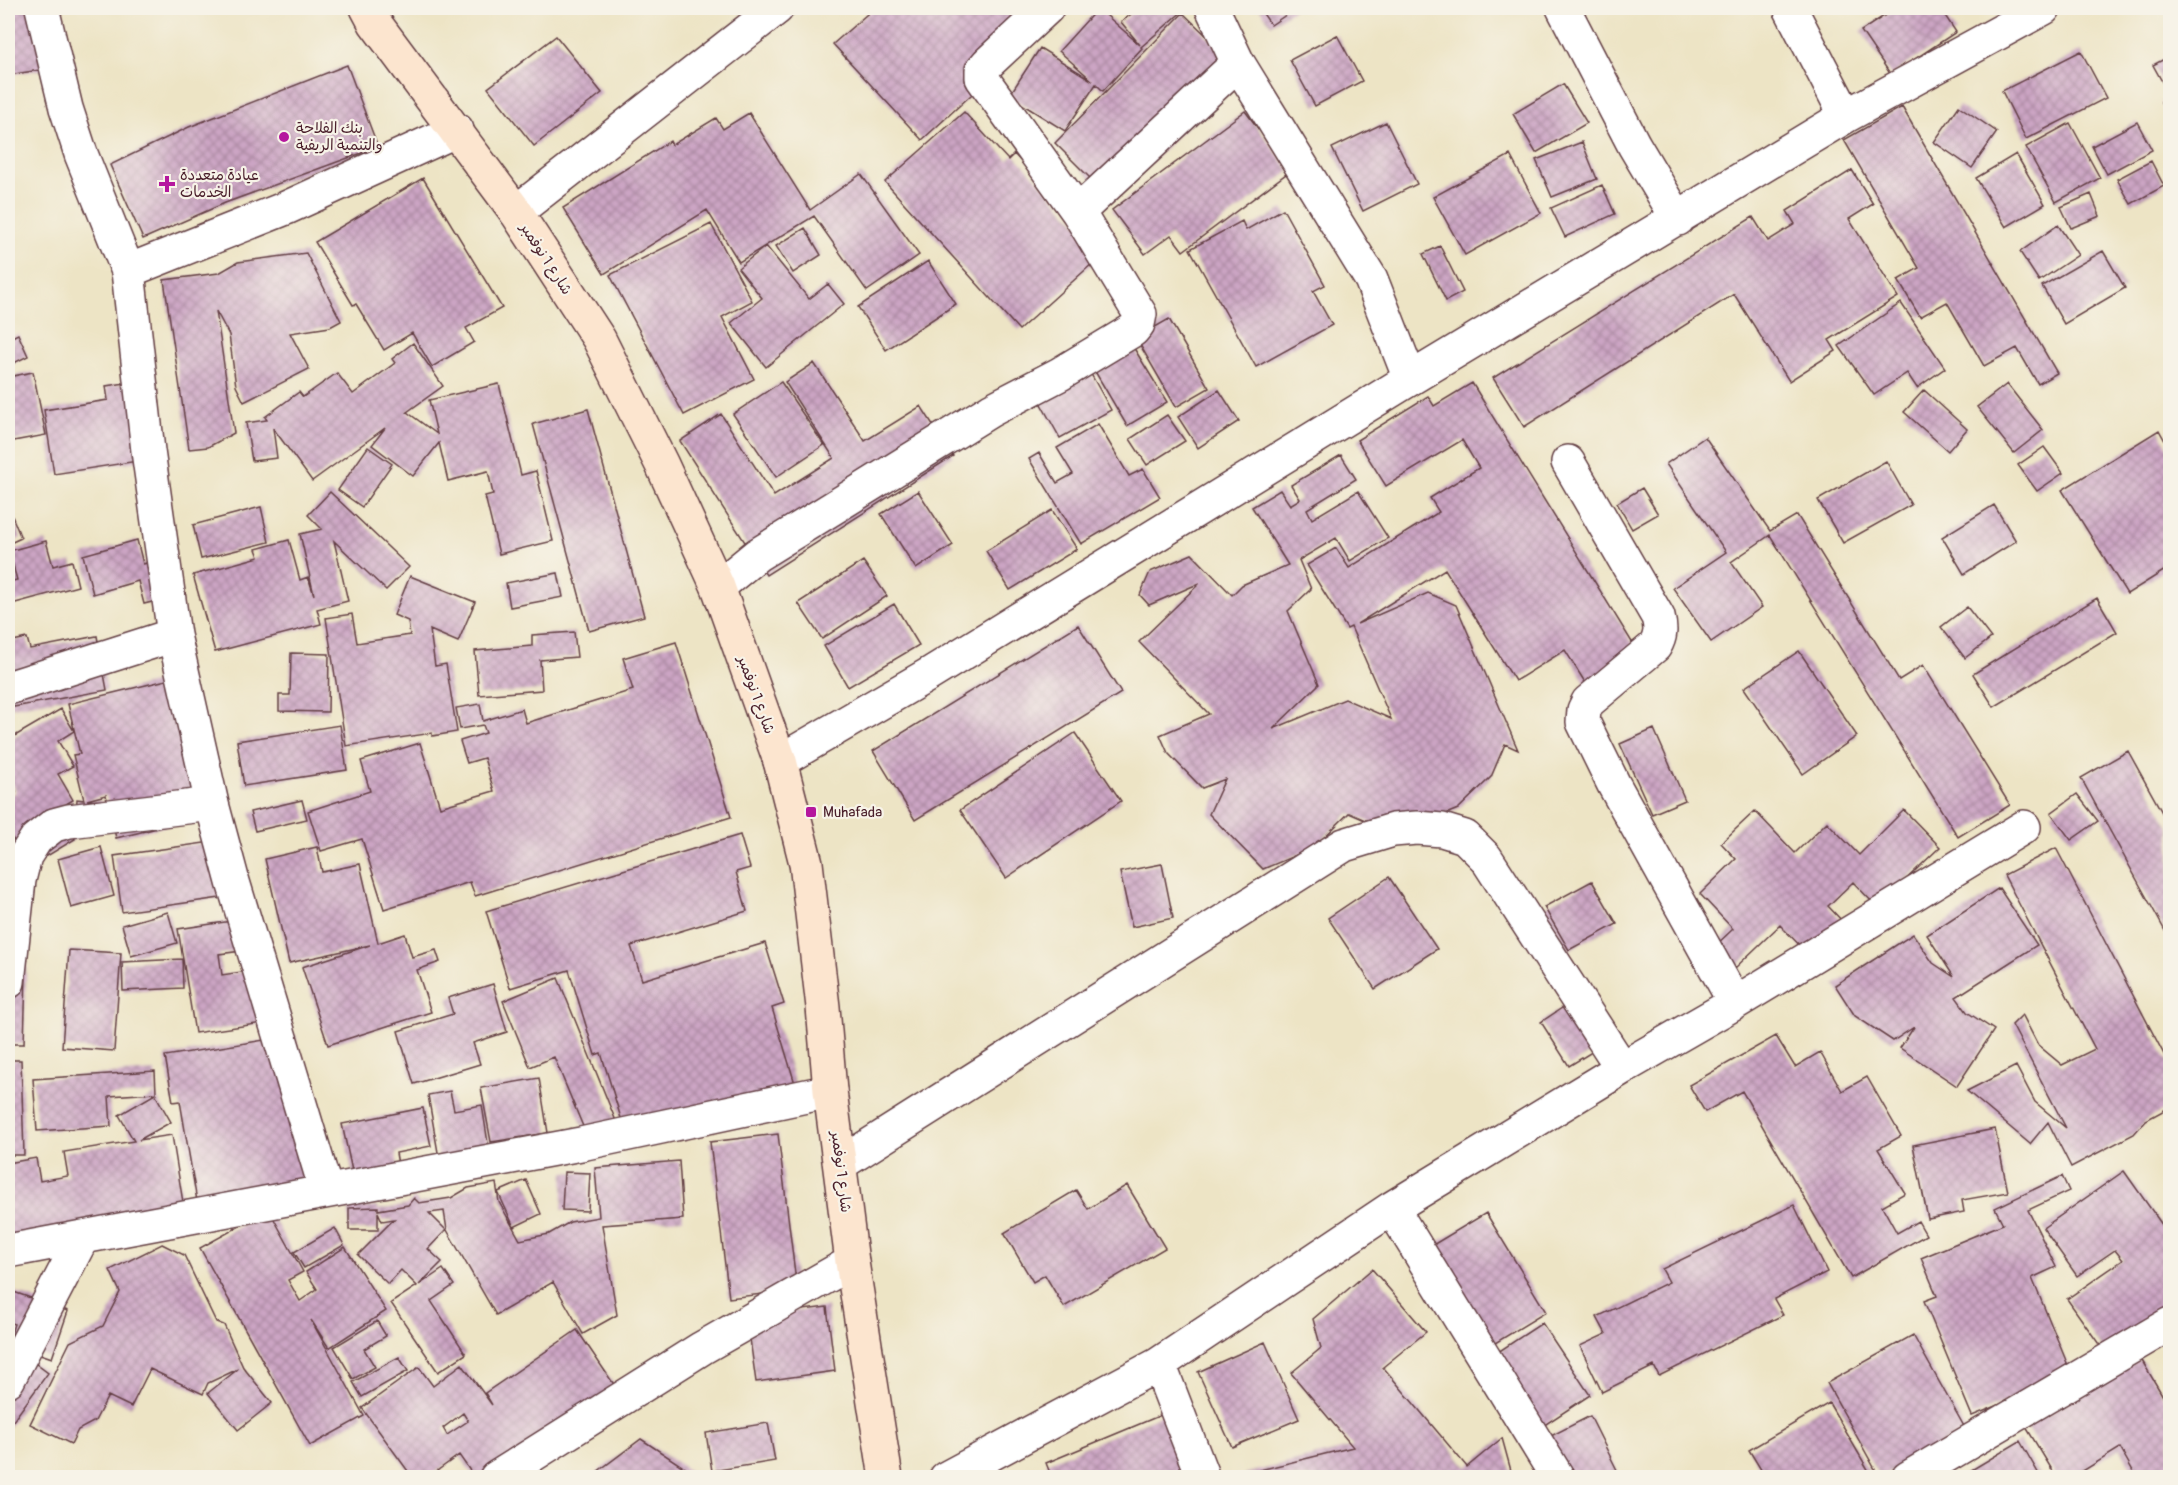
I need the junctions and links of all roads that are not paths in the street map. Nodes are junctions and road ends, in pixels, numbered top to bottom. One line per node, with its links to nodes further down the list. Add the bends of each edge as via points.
1 (42, 8): 15 (street, via 81,154)
2 (367, 8): 11 (main road, شارع 1 نوفمبر)
3 (777, 8): 12 (street)
4 (1047, 8): 13 (street, via 988,63 982,78)
5 (1212, 8): 9 (street)
6 (1563, 8): 14 (street, via 1634,145)
7 (1790, 8): 10 (street)
8 (2044, 8): 10 (street)
9 (1238, 63): 13 (street); 16 (street, via 1371,279)
10 (1846, 116): 14 (street)
11 (457, 130): 12 (main road, شارع 1 نوفمبر); 15 (street, via 286,208)
12 (516, 212): 18 (main road, شارع 1 نوفمبر, via 598,339)
13 (1077, 212): 18 (street, via 1140,314 1133,330 953,433 757,555)
14 (1678, 219): 16 (street)
15 (128, 271): 19 (street)
16 (1410, 379): 21 (street, via 938,669)
17 (1568, 462): 26 (street, via 1659,617 1661,627 1655,646 1588,702 1582,722)
18 (718, 587): 21 (main road, شارع 1 نوفمبر)
19 (174, 635): 20 (street); 22 (street)
20 (8, 688)
21 (780, 761): 28 (main road, شارع 1 نوفمبر, via 806,863)
22 (212, 804): 24 (street, via 69,821 54,825); 30 (street, via 232,882)
23 (2024, 827): 26 (street)
24 (16, 850): 25 (street, via 19,880)
25 (8, 982)
26 (1735, 1003): 27 (street)
27 (1622, 1068): 29 (street, via 1486,858 1465,837 1417,828 1393,830 1344,845); 31 (street)
28 (830, 1091): 29 (main road, شارع 1 نوفمبر); 30 (street, via 581,1144)
29 (840, 1164): 34 (main road, شارع 1 نوفمبر)
30 (327, 1190): 32 (street)
31 (1392, 1208): 36 (street); 42 (street)
32 (82, 1238): 33 (street); 37 (street)
33 (8, 1251)
34 (852, 1262): 38 (street, via 702,1348); 39 (main road, شارع 1 نوفمبر)
35 (2170, 1324): 43 (street)
36 (1159, 1364): 40 (street); 41 (street)
37 (8, 1380)
38 (496, 1478)
39 (886, 1478)
40 (946, 1478)
41 (1203, 1478)
42 (1558, 1478)
43 (1908, 1478)

